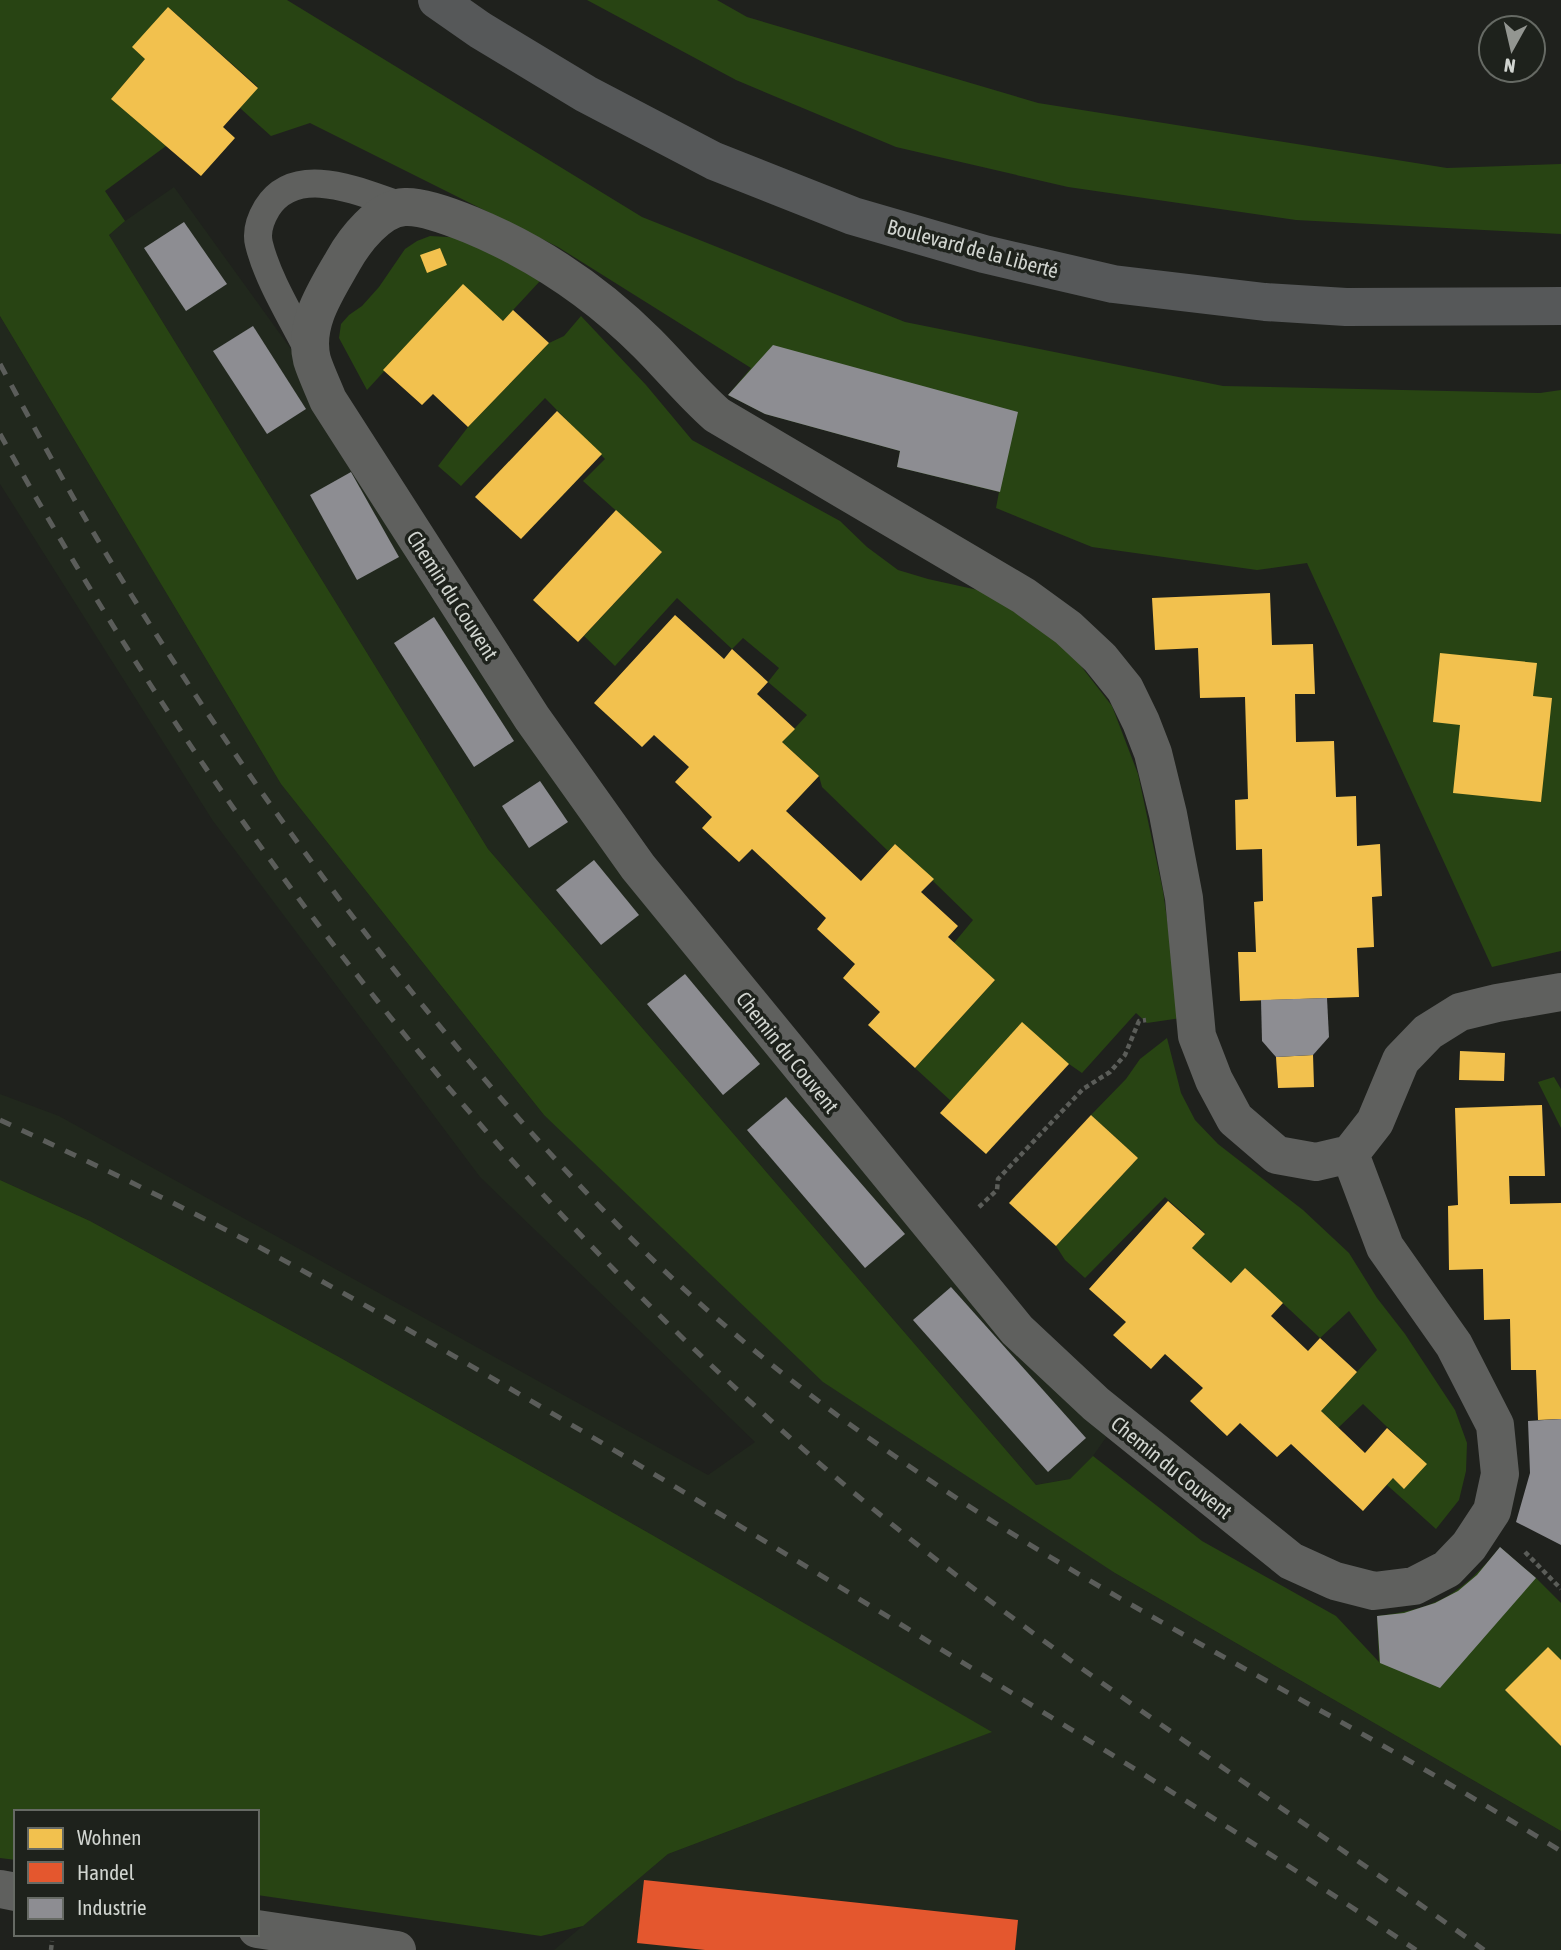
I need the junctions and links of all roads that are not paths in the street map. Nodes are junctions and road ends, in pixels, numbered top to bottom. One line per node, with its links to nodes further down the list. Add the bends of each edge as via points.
1 (437, 0): 3 (main road, Boulevard de la Liberté, via 586,94 714,161 853,216 985,254 1113,284 1265,302 1346,307)
2 (405, 206): 4 (street, Chemin du Couvent, via 387,212 351,247 311,324); 4 (lane, via 338,186 309,183 290,187 274,198 261,219 258,240 264,260); 6 (street, via 455,218 537,258 592,295 718,415 1024,596 1100,658 1125,689 1153,753 1184,898 1197,1036 1214,1080 1235,1119 1277,1155 1316,1163)
3 (1561, 306)
4 (312, 358): 6 (street, Chemin du Couvent, via 328,400 539,729 638,867 1017,1330 1096,1404 1291,1562 1374,1591 1414,1586 1447,1569 1492,1511 1500,1474 1495,1425 1454,1345 1385,1247)
5 (1561, 992): 6 (street, via 1460,1012 1428,1032 1401,1060 1375,1122)
6 (1350, 1154)
7 (259, 1929): 8 (street)
8 (397, 1950)

